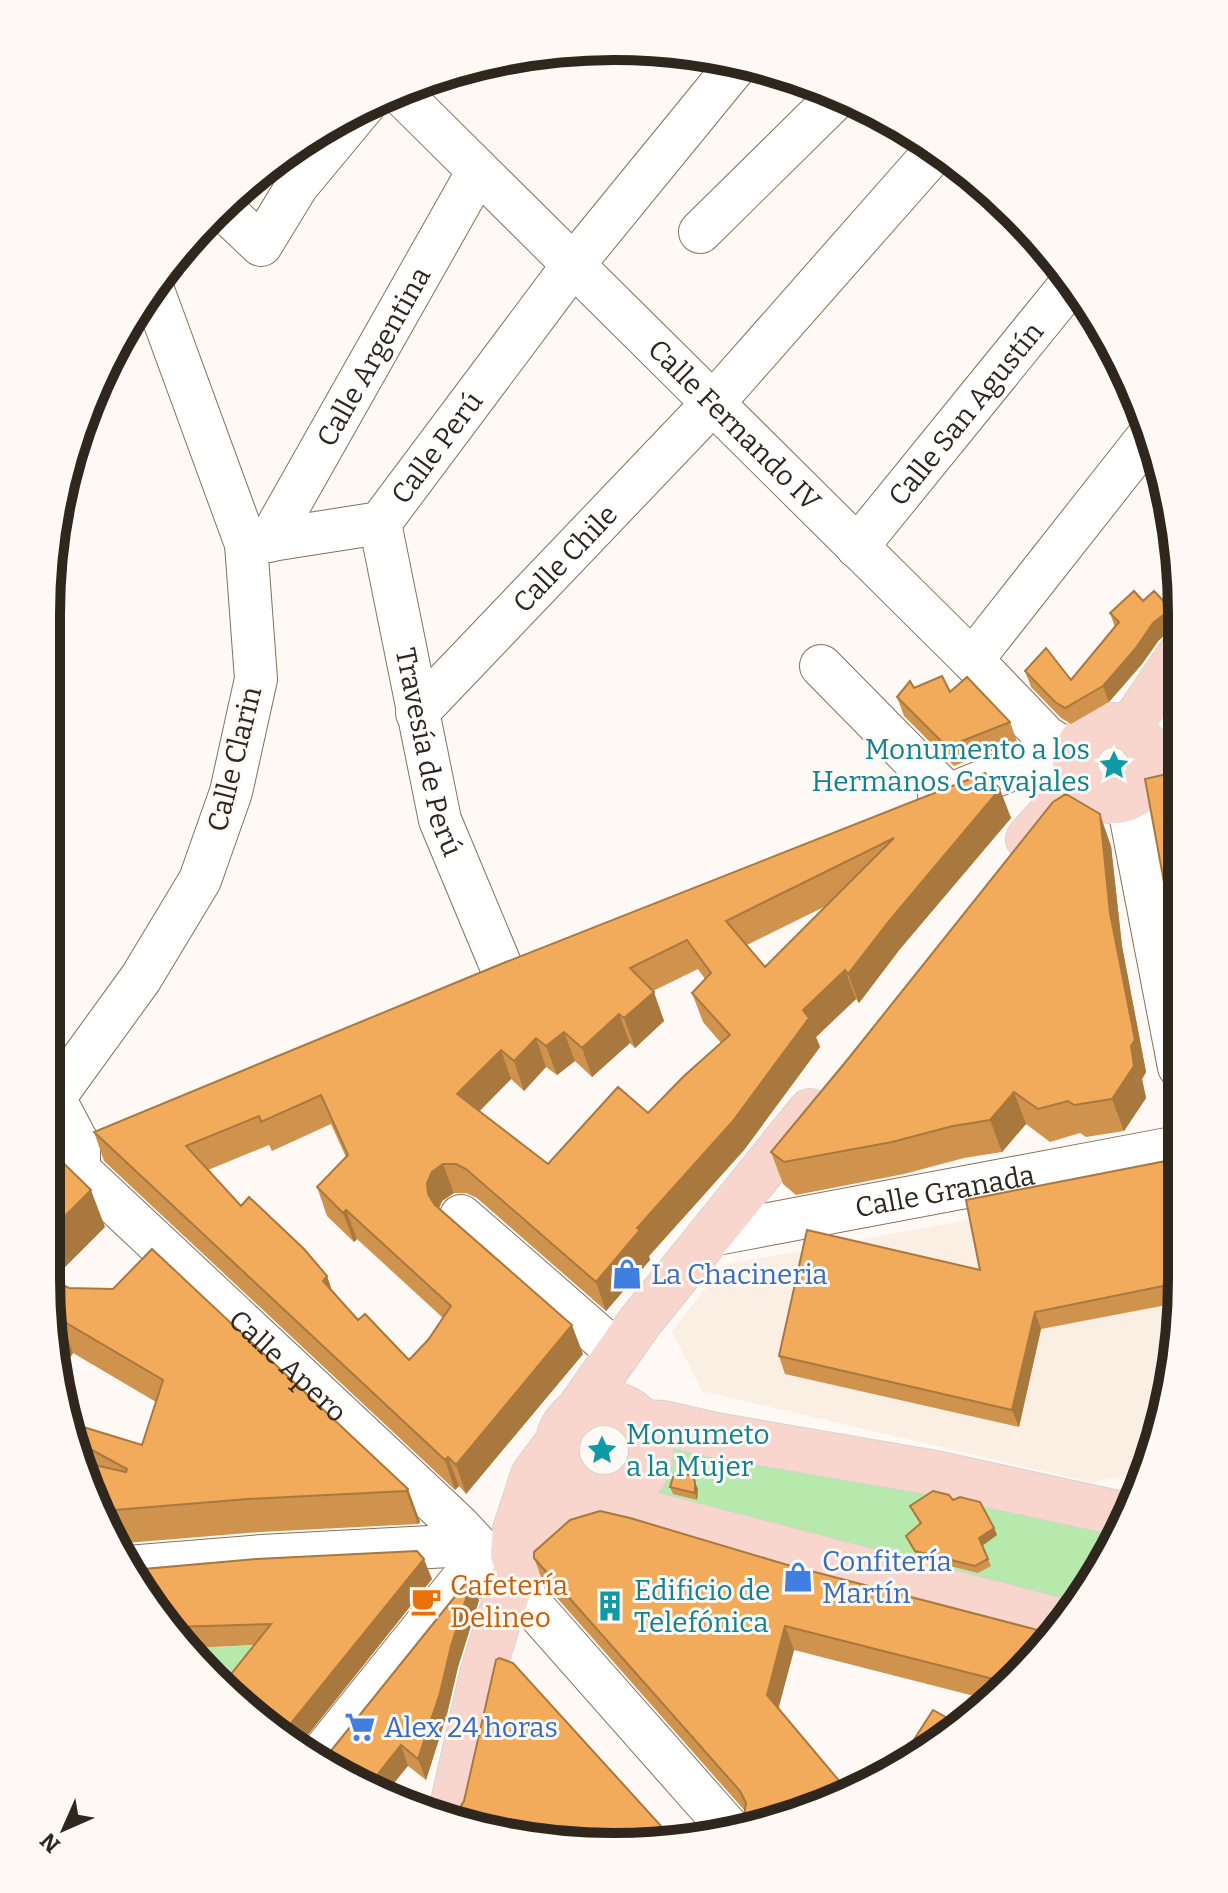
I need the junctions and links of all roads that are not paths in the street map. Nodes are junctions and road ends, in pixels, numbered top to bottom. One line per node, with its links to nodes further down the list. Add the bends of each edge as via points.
1 (730, 73): 9 (street, Calle Perú)
2 (407, 100): 6 (street, Calle Fernando IV)
3 (830, 104): 8 (street)
4 (343, 131): 7 (street, via 297,186 272,256)
5 (929, 158): 12 (street, Calle Chile)
6 (478, 171): 9 (street, Calle Fernando IV); 15 (street, Calle Argentina)
7 (229, 215)
8 (700, 232)
9 (573, 265): 12 (street, Calle Fernando IV); 14 (street, Calle Perú)
10 (1064, 291): 16 (street, Calle San Agustín)
11 (157, 300): 15 (street, Calle Clarin)
12 (713, 403): 16 (street, Calle Fernando IV); 20 (street, Calle Chile)
13 (1142, 445): 17 (street)
14 (380, 523): 15 (street, Calle Perú); 20 (street, Travesía de Perú)
15 (258, 543): 28 (street, Calle Clarin, via 256,679 231,792 200,880 141,978)
16 (857, 547): 17 (street, Calle Fernando IV)
17 (972, 660): 21 (street, Calle Fernando IV, via 1046,737)
18 (821, 666): 22 (street)
19 (1168, 679): 21 (main road)
20 (417, 713): 25 (street, Travesía de Perú, via 440,820)
21 (1127, 759): 22 (street, via 1025,764); 24 (main road, via 1047,816); 26 (street)
22 (948, 795): 23 (street)
23 (903, 813)
24 (1007, 865)
25 (503, 971)
26 (1168, 986)
27 (829, 1087): 33 (main road)
28 (60, 1090)
29 (60, 1110): 30 (street, Calle Clarin)
30 (78, 1147): 40 (street, Calle Apero, via 79,1170 458,1525)
31 (1168, 1149): 33 (street, Calle Granada)
32 (461, 1216): 34 (street)
33 (711, 1235): 34 (main road)
34 (628, 1338): 35 (main road, via 640,1391); 36 (main road)
35 (636, 1417): 36 (main road, via 603,1403 588,1406); 37 (main road, via 649,1434 651,1448 644,1475 624,1494); 38 (main road)
36 (567, 1427): 37 (main road, via 557,1454 560,1467 577,1489); 40 (main road, via 526,1494 515,1530)
37 (592, 1496): 40 (main road, via 547,1520); 41 (main road)
38 (1116, 1513)
39 (140, 1566): 40 (street, via 449,1546)
40 (511, 1582): 42 (street, via 470,1574 460,1582); 43 (main road, via 482,1674); 44 (street)
41 (1052, 1619)
42 (324, 1751)
43 (452, 1808)
44 (723, 1822)

